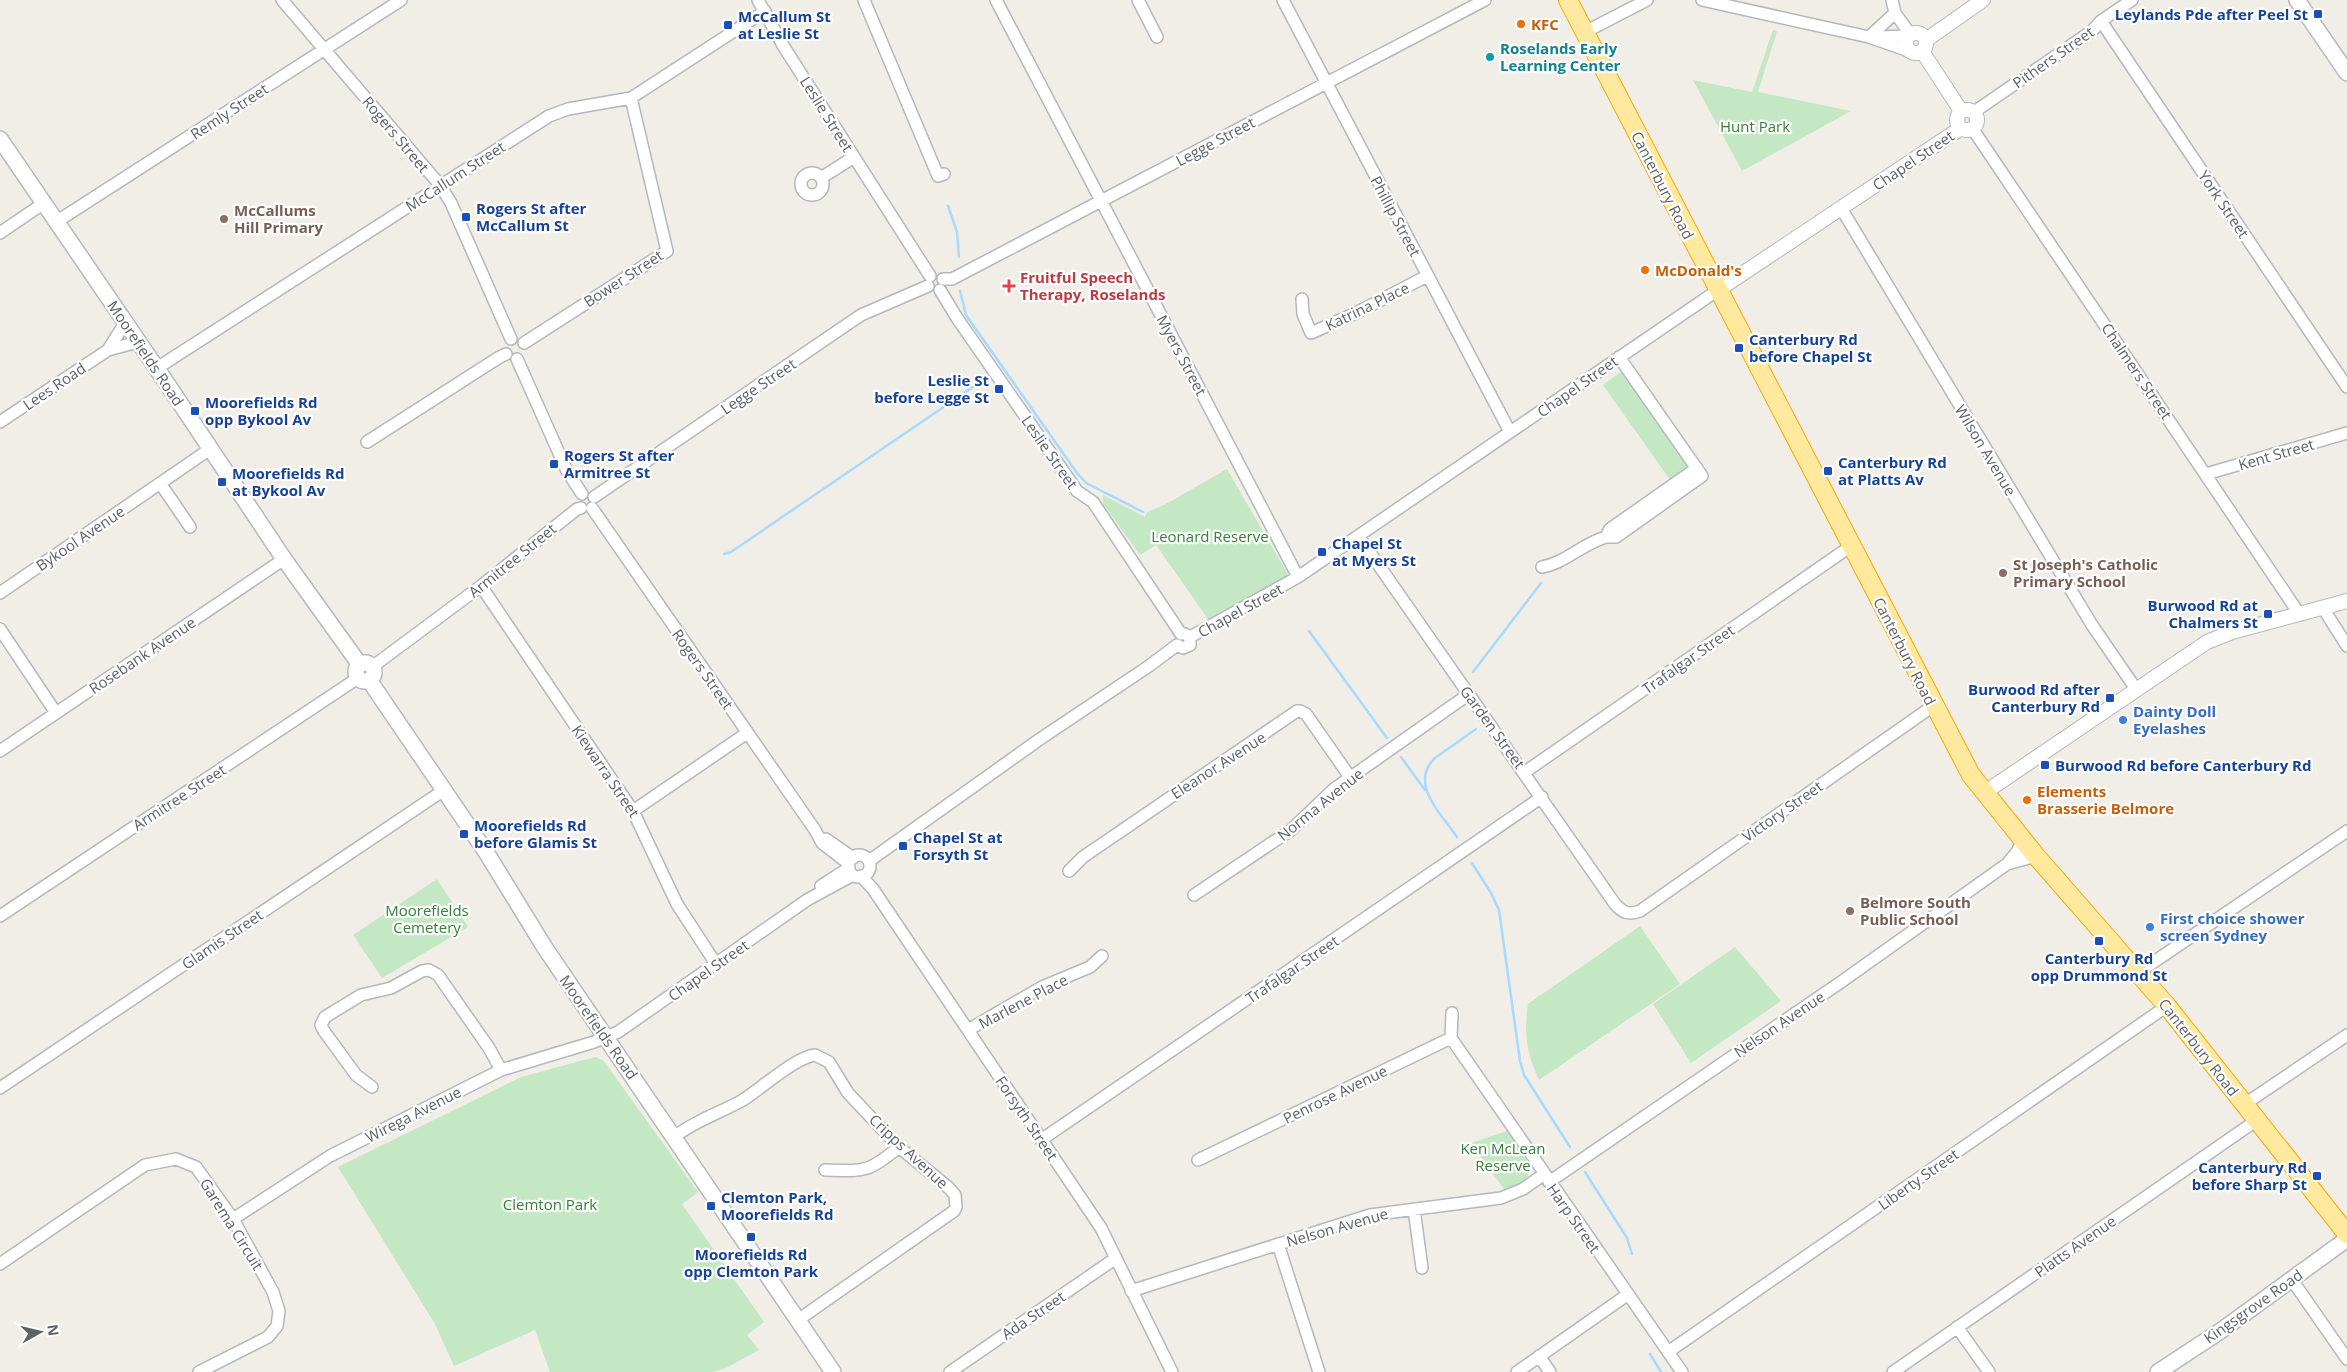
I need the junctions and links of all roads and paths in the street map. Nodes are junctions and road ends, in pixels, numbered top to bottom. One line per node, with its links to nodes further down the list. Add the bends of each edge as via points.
1 (282, 0): 24 (street, Rogers Street)
2 (401, 0): 24 (street, Remly Street)
3 (758, 0): 16 (street, Leslie Street)
4 (864, 0): 32 (street, via 938,176)
5 (996, 0): 35 (street, Myers Street)
6 (1138, 0): 21 (street)
7 (1283, 0): 26 (street, Phillip Street)
8 (1485, 0): 26 (street, Legge Street)
9 (1568, 0): 19 (highway, Canterbury Road)
10 (1646, 0): 19 (street)
11 (1702, 0): 22 (street)
12 (1892, 0): 17 (street)
13 (1983, 0): 23 (street)
14 (2132, 0): 18 (street, Pithers Street)
15 (2297, 0): 25 (main road)
16 (765, 11): 27 (street, McCallum Street); 31 (street, Leslie Street, via 784,47)
17 (1895, 13): 20 (street); 22 (street)
18 (2102, 21): 28 (street, Pithers Street, via 2092,31); 53 (street, York Street)
19 (1584, 32): 43 (highway, Canterbury Road)
20 (1909, 35): 22 (street); 23 (street, via 1919,33)
21 (1157, 37)
22 (1869, 37): 23 (street)
23 (1919, 47): 28 (street)
24 (324, 49): 34 (street, Rogers Street); 38 (street, Remly Street)
25 (2347, 73)
26 (1326, 83): 35 (street, Legge Street); 40 (street, Phillip Street)
27 (631, 98): 34 (street, McCallum Street, via 554,113); 48 (street, Bower Street, via 667,251)
28 (1967, 112): 29 (street, via 1956,120)
29 (1966, 128): 37 (street, Chapel Street); 59 (street, Chalmers Street)
30 (0, 139): 36 (main road, Moorefields Road)
31 (854, 157): 33 (street); 41 (street, Leslie Street)
32 (944, 174)
33 (821, 178)
34 (440, 185): 46 (street, Rogers Street, via 451,202); 52 (street, McCallum Street)
35 (1101, 201): 42 (street, Legge Street); 67 (street, Myers Street)
36 (44, 203): 38 (main road, Moorefields Road); 39 (street)
37 (1840, 208): 43 (street, Chapel Street); 77 (street, Wilson Avenue, via 2092,625)
38 (56, 222): 45 (main road, Moorefields Road)
39 (0, 233)
40 (1427, 276): 44 (street, Katrina Place, via 1311,333 1303,314); 55 (street, Phillip Street)
41 (929, 281): 42 (street, via 932,290); 61 (street, Legge Street, via 861,315)
42 (942, 285): 74 (street, Leslie Street, via 957,318 1077,491 1093,502)
43 (1718, 290): 51 (street, Chapel Street); 64 (highway, Canterbury Road)
44 (1302, 299)
45 (125, 323): 47 (main road, Moorefields Road); 49 (street, Lees Road)
46 (511, 338): 48 (street, via 520,338); 50 (street, via 505,345)
47 (138, 342): 49 (street, Lees Road); 52 (main road, Moorefields Road)
48 (524, 343): 50 (street, via 524,353)
49 (108, 350): 54 (street, Lees Road)
50 (512, 356): 57 (street, via 494,360); 61 (street, via 567,471 582,494 590,493)
51 (1619, 357): 55 (street, Chapel Street); 66 (street, via 1700,472 1610,529 1606,537 1588,542 1557,563)
52 (157, 368): 58 (main road, Moorefields Road)
53 (2347, 387)
54 (0, 422)
55 (1510, 432): 63 (street, Chapel Street)
56 (2347, 433): 59 (street, Kent Street)
57 (367, 442)
58 (210, 449): 60 (street, Bykool Avenue); 65 (main road, Moorefields Road)
59 (2206, 474): 72 (street, Chalmers Street)
60 (160, 483): 62 (street); 69 (street, Bykool Avenue)
61 (589, 504): 68 (street, Armitree Street); 81 (street, Rogers Street)
62 (190, 527)
63 (1359, 536): 67 (street, Chapel Street); 78 (street, Garden Street)
64 (1852, 546): 79 (highway, Canterbury Road); 83 (street, Trafalgar Street)
65 (284, 559): 76 (main road, Moorefields Road); 80 (street, Rosebank Avenue)
66 (1542, 567)
67 (1298, 577): 74 (street, Chapel Street)
68 (481, 586): 76 (street, Armitree Street); 88 (street, Kiewarra Street)
69 (0, 593)
70 (2347, 601): 71 (street)
71 (2323, 608): 72 (street); 75 (street)
72 (2300, 615): 77 (street, via 2220,636)
73 (0, 629): 80 (street)
74 (1183, 639): 94 (street, Chapel Street)
75 (2347, 646)
76 (365, 672): 85 (main road, Moorefields Road); 102 (street, Armitree Street)
77 (2136, 689): 86 (street)
78 (1469, 694): 83 (street, Garden Street); 84 (street, Norma Avenue)
79 (1933, 706): 86 (highway, Canterbury Road); 101 (street, Victory Street, via 1640,911)
80 (56, 713): 82 (street, Rosebank Avenue)
81 (747, 733): 88 (street); 89 (street, Rogers Street)
82 (0, 751)
83 (1524, 772): 87 (street, Garden Street)
84 (1350, 777): 97 (street, Eleanor Avenue, via 1306,714 1297,711 1083,856); 99 (street, Norma Avenue, via 1323,797 1291,830)
85 (444, 790): 110 (main road, Moorefields Road, via 544,948); 113 (street, Glamis Street)
86 (1984, 793): 91 (highway, Canterbury Road)
87 (1542, 797): 101 (street, Garden Street, via 1615,904); 118 (street, Trafalgar Street)
88 (633, 811): 104 (street, Kiewarra Street, via 677,904)
89 (815, 830): 92 (street, Rogers Street, via 819,840); 96 (street, Rogers Street)
90 (2347, 831): 105 (street)
91 (2023, 840): 93 (highway, Canterbury Road); 95 (street, Nelson Avenue)
92 (830, 850): 96 (street, Rogers Street); 98 (street, Chapel Street, via 837,866)
93 (2036, 856): 95 (street, Nelson Avenue); 105 (highway, Canterbury Road)
94 (869, 861): 96 (street, via 862,856); 96 (street, via 869,871)
95 (2007, 864): 122 (street, Nelson Avenue, via 1841,982)
96 (853, 868): 98 (street, Chapel Street); 100 (street, Chapel Street); 108 (street, Forsyth Street, via 873,889)
97 (1069, 872)
98 (827, 882): 100 (street, Chapel Street)
99 (1194, 895)
100 (807, 900): 104 (street, Chapel Street)
101 (1630, 914)
102 (0, 916)
103 (1102, 956): 108 (street, Marlene Place, via 1090,967 1042,987)
104 (716, 964): 110 (street, Chapel Street)
105 (2139, 972): 106 (highway, Canterbury Road)
106 (2167, 1006): 115 (highway, Canterbury Road); 136 (street, Liberty Street)
107 (1452, 1014): 111 (street)
108 (968, 1030): 118 (street, Forsyth Street)
109 (2347, 1035): 115 (street)
110 (607, 1037): 112 (street, Wirega Avenue); 117 (main road, Moorefields Road)
111 (1451, 1038): 120 (street, Penrose Avenue); 122 (street, Harp Street)
112 (501, 1070): 114 (street, via 443,980 429,970 386,990 361,995 322,1021 328,1037 356,1076); 124 (street, Wirega Avenue, via 330,1156)
113 (0, 1088)
114 (372, 1088)
115 (2245, 1104): 116 (highway, Canterbury Road)
116 (2257, 1120): 125 (highway, Canterbury Road); 135 (street, Platts Avenue)
117 (674, 1137): 119 (street, Cripps Avenue, via 815,1055 829,1062 848,1093); 134 (main road, Moorefields Road)
118 (1041, 1140): 128 (street, Forsyth Street, via 1101,1228)
119 (899, 1146): 121 (street, via 870,1168); 134 (street, Cripps Avenue, via 949,1188 956,1200 955,1209)
120 (1198, 1160)
121 (825, 1170)
122 (1546, 1178): 123 (street, Nelson Avenue, via 1502,1198); 133 (street, Harp Street)
123 (1414, 1209): 127 (street, Nelson Avenue, via 1370,1215); 130 (street)
124 (233, 1219): 129 (street, Garema Circuit, via 196,1167 176,1159 146,1165); 139 (street, Garema Circuit, via 273,1292 278,1320 268,1337)
125 (2347, 1234)
126 (2347, 1239): 131 (main road, Kingsgrove Road)
127 (1278, 1244): 132 (street, Nelson Avenue); 143 (street)
128 (1116, 1258): 132 (street, Forsyth Street); 141 (street, Ada Street)
129 (0, 1264)
130 (1422, 1268)
131 (2292, 1280): 138 (street); 149 (main road, Kingsgrove Road)
132 (1131, 1291): 142 (street, Forsyth Street)
133 (1627, 1295): 136 (street, Harp Street); 137 (street)
134 (798, 1320): 140 (main road, Moorefields Road)
135 (1958, 1327): 147 (street, Platts Avenue); 148 (street)
136 (1668, 1352): 146 (street, Harp Street)
137 (1539, 1356): 144 (street); 145 (street)
138 (2347, 1359)
139 (199, 1372)
140 (833, 1372)
141 (950, 1372)
142 (1172, 1372)
143 (1319, 1372)
144 (1517, 1372)
145 (1550, 1372)
146 (1682, 1372)
147 (1893, 1372)
148 (1989, 1372)
149 (2158, 1372)

